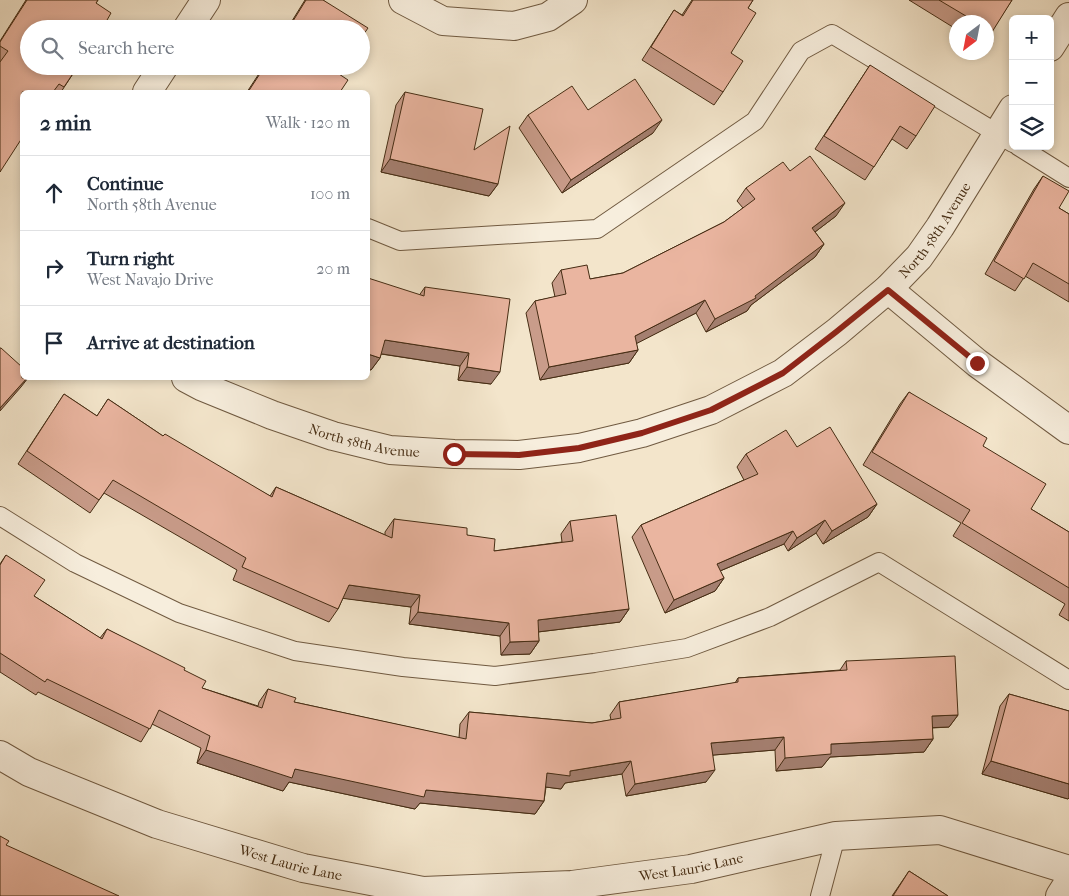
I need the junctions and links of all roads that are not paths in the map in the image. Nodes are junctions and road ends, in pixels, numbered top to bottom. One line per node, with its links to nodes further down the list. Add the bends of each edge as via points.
1 (206, 0): 5 (street)
2 (403, 0): 3 (street, via 443,21 514,26 548,17)
3 (573, 0)
4 (1069, 17): 6 (street)
5 (194, 20)
6 (1054, 41)
7 (158, 75): 8 (street)
8 (148, 90)
9 (1009, 141): 12 (lane, via 832,34 801,51 755,121 597,230 400,242); 13 (street, North 58th Avenue, via 919,257)
10 (1024, 150): 11 (lane)
11 (1069, 178)
12 (370, 229)
13 (888, 290): 14 (street, North 58th Avenue, via 783,373 711,410 642,433 579,448 519,455 390,450 333,436 272,415); 15 (street, via 977,363)
14 (198, 381)
15 (1069, 430)
16 (0, 516): 17 (lane, via 75,563 179,613 295,651 495,676 594,663 687,648 770,617 879,562)
17 (1069, 680)
18 (0, 755): 19 (street, West Laurie Lane, via 29,772 156,824 303,868 423,891 572,885 691,869)
19 (836, 836): 20 (street, West Laurie Lane, via 940,830); 22 (lane)
20 (1069, 870)
21 (1069, 882): 23 (street)
22 (820, 896)
23 (1060, 896)

